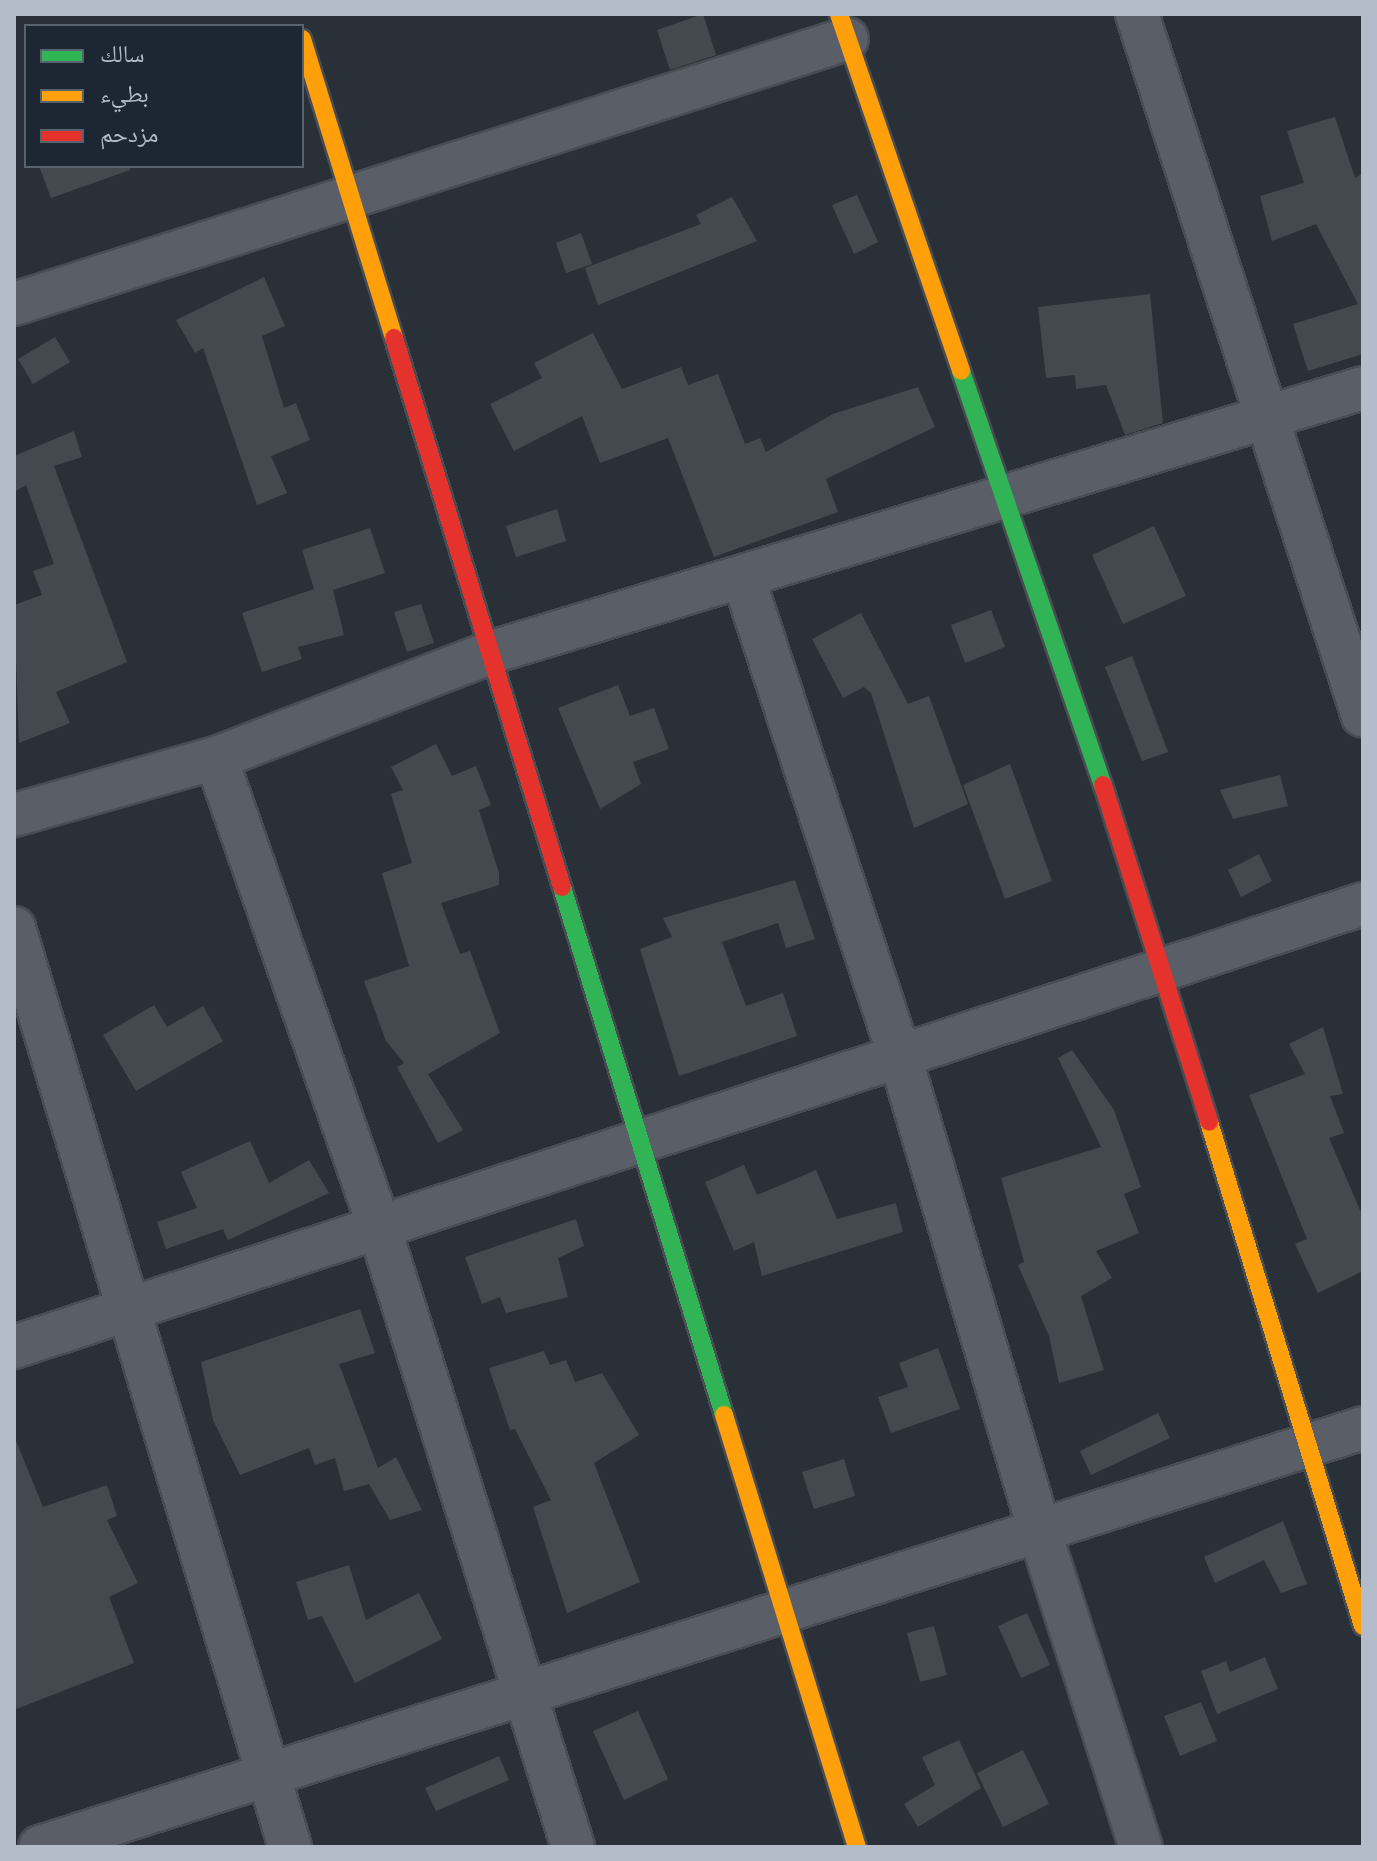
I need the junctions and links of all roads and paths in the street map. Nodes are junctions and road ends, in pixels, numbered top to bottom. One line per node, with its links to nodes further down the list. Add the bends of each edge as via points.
1 (1137, 14): 7 (street)
2 (843, 26): 4 (street); 8 (street)
3 (304, 45): 4 (street)
4 (352, 194): 5 (street); 10 (street)
5 (14, 304)
6 (1363, 388): 7 (street)
7 (1267, 411): 8 (street); 11 (street)
8 (1007, 495): 9 (street); 16 (street)
9 (744, 580): 10 (street); 17 (street)
10 (489, 653): 12 (street); 18 (street)
11 (1363, 716)
12 (216, 758): 13 (street); 19 (street)
13 (14, 815)
14 (1363, 904): 16 (street)
15 (14, 928): 20 (street)
16 (1164, 965): 17 (street); 23 (street)
17 (899, 1053): 18 (street); 24 (street)
18 (639, 1142): 19 (street); 25 (street)
19 (379, 1227): 20 (street); 27 (street)
20 (126, 1313): 21 (street); 28 (street)
21 (14, 1347)
22 (1363, 1428): 23 (street)
23 (1303, 1447): 24 (street); 26 (street)
24 (1039, 1530): 25 (street); 33 (street)
25 (781, 1612): 27 (street); 32 (street)
26 (1363, 1626)
27 (525, 1693): 28 (street); 31 (street)
28 (270, 1774): 29 (street); 30 (street)
29 (40, 1847)
30 (290, 1847)
31 (573, 1847)
32 (857, 1847)
33 (1141, 1847)

